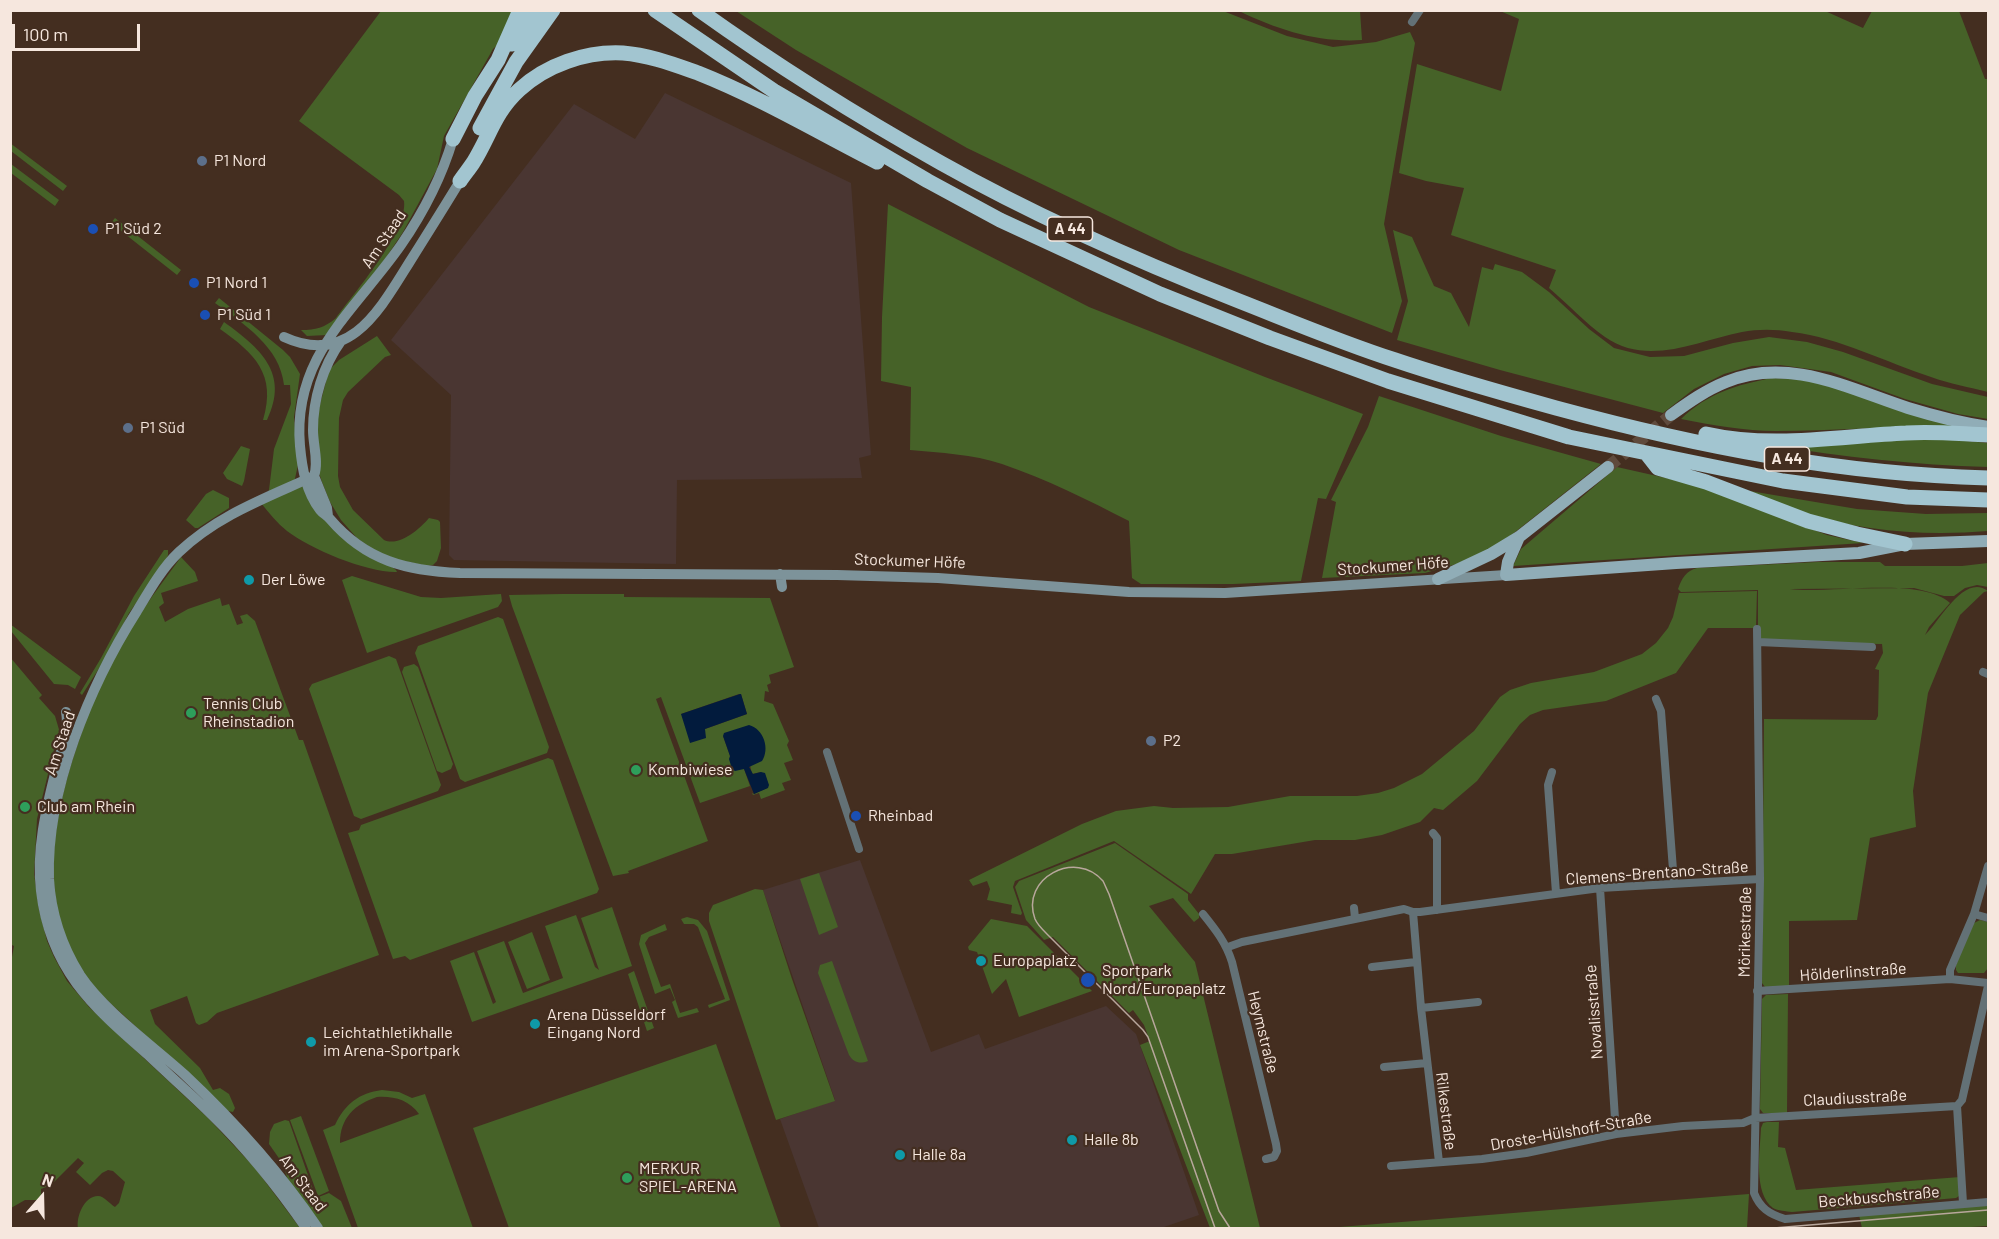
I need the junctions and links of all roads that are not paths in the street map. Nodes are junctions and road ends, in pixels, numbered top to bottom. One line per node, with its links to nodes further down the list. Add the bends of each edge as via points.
1 (520, 10): 8 (highway)
2 (538, 10): 8 (highway)
3 (553, 10): 11 (highway, via 499,91 466,158)
4 (655, 10): 10 (highway, A 44, via 774,90)
5 (699, 10): 16 (highway, A 44, via 767,58 940,163 1085,237 1394,360)
6 (1420, 10): 7 (street)
7 (1412, 22)
8 (498, 60): 9 (highway)
9 (453, 139): 14 (street, Am Staad, via 447,159 406,237)
10 (928, 181): 11 (highway, via 886,167 723,83 624,53 575,58 536,76 505,104); 19 (highway, A 44, via 1077,257 1270,338 1388,381 1569,437)
11 (460, 182): 13 (street, Am Staad, via 371,320)
12 (284, 337): 14 (street, Am Staad)
13 (341, 341): 14 (street, Am Staad); 21 (street, Am Staad, via 323,376 316,403 316,463)
14 (324, 346): 21 (street, Am Staad, via 302,397 299,433)
15 (1671, 415): 17 (main road, via 1729,381 1768,372 1830,380 1907,407)
16 (1602, 420): 18 (highway, via 1635,421 1765,441 1910,432); 22 (highway, A 44, via 1808,463 1916,475)
17 (1989, 427)
18 (1989, 435)
19 (1647, 454): 25 (highway, A 44, via 1817,486 1907,497); 29 (highway, via 1658,468 1808,521)
20 (1608, 467): 27 (main road)
21 (309, 478): 23 (street, Am Staad); 24 (street, Stockumer Höfe); 26 (street, Stockumer Höfe)
22 (1989, 478)
23 (293, 485): 24 (street, Stockumer Höfe); 75 (street, Am Staad, via 223,518 198,535 171,560 128,625 95,687 67,765 51,837 49,880 60,935 94,993 225,1114 276,1171)
24 (312, 495): 26 (street, Stockumer Höfe, via 321,512)
25 (1989, 500)
26 (328, 516): 30 (street, Stockumer Höfe, via 351,539 378,557 423,571)
27 (1519, 537): 31 (main road); 32 (main road)
28 (1989, 541): 29 (main road)
29 (1905, 544): 31 (main road, via 1859,553)
30 (780, 574): 32 (street, Stockumer Höfe, via 932,578 1129,592 1225,593); 33 (street)
31 (1506, 575): 32 (street, Stockumer Höfe)
32 (1438, 579)
33 (782, 587)
34 (1757, 629): 35 (street, Mörikestraße)
35 (1758, 642): 36 (street); 44 (street, Mörikestraße)
36 (1872, 647)
37 (1656, 699): 45 (street, via 1661,711)
38 (66, 712): 74 (street, Am Staad, via 67,731 50,795 40,865 46,920 62,963 90,1002 233,1136)
39 (827, 753): 42 (street)
40 (1552, 772): 47 (street, Clemens-Brentano-Straße, via 1548,785)
41 (1433, 833): 49 (street, via 1437,838)
42 (859, 849)
43 (1989, 866): 52 (street)
44 (1760, 879): 45 (street, Clemens-Brentano-Straße); 60 (street, Mörikestraße)
45 (1674, 883): 46 (street, Clemens-Brentano-Straße)
46 (1600, 888): 47 (street, Clemens-Brentano-Straße); 67 (street, Novalisstraße)
47 (1556, 893): 49 (street, Clemens-Brentano-Straße)
48 (1354, 908): 53 (street)
49 (1437, 910): 50 (street, Clemens-Brentano-Straße)
50 (1413, 912): 53 (street, Clemens-Brentano-Straße, via 1404,909); 56 (street, Rilkestraße)
51 (1203, 914): 55 (street, Heymstraße)
52 (1974, 914): 54 (street); 58 (street, via 1950,970)
53 (1355, 918): 55 (street, Clemens-Brentano-Straße)
54 (1989, 918)
55 (1228, 947): 68 (street, Heymstraße, via 1276,1144 1274,1157)
56 (1416, 962): 57 (street); 62 (street, Rilkestraße)
57 (1372, 967)
58 (1950, 979): 59 (street); 60 (street, Hölderlinstraße)
59 (1989, 984): 65 (street, via 1962,1100)
60 (1757, 991): 66 (street, Mörikestraße)
61 (1478, 1002): 62 (street)
62 (1420, 1008): 63 (street, Rilkestraße)
63 (1426, 1063): 64 (street, Rilkestraße); 69 (street, Rilkestraße)
64 (1384, 1067)
65 (1957, 1106): 66 (street, Claudiusstraße); 72 (street)
66 (1755, 1118): 67 (street, Droste-Hülshoff-Straße, via 1743,1123); 73 (street, Mörikestraße, via 1754,1193)
67 (1616, 1134): 69 (street, Droste-Hülshoff-Straße, via 1526,1153)
68 (1266, 1159)
69 (1440, 1162): 70 (street, Droste-Hülshoff-Straße)
70 (1391, 1166)
71 (1989, 1202): 72 (street, Beckbuschstraße)
72 (1963, 1203): 73 (street, Beckbuschstraße, via 1785,1219)
73 (1772, 1215)
74 (306, 1228)
75 (318, 1228)

